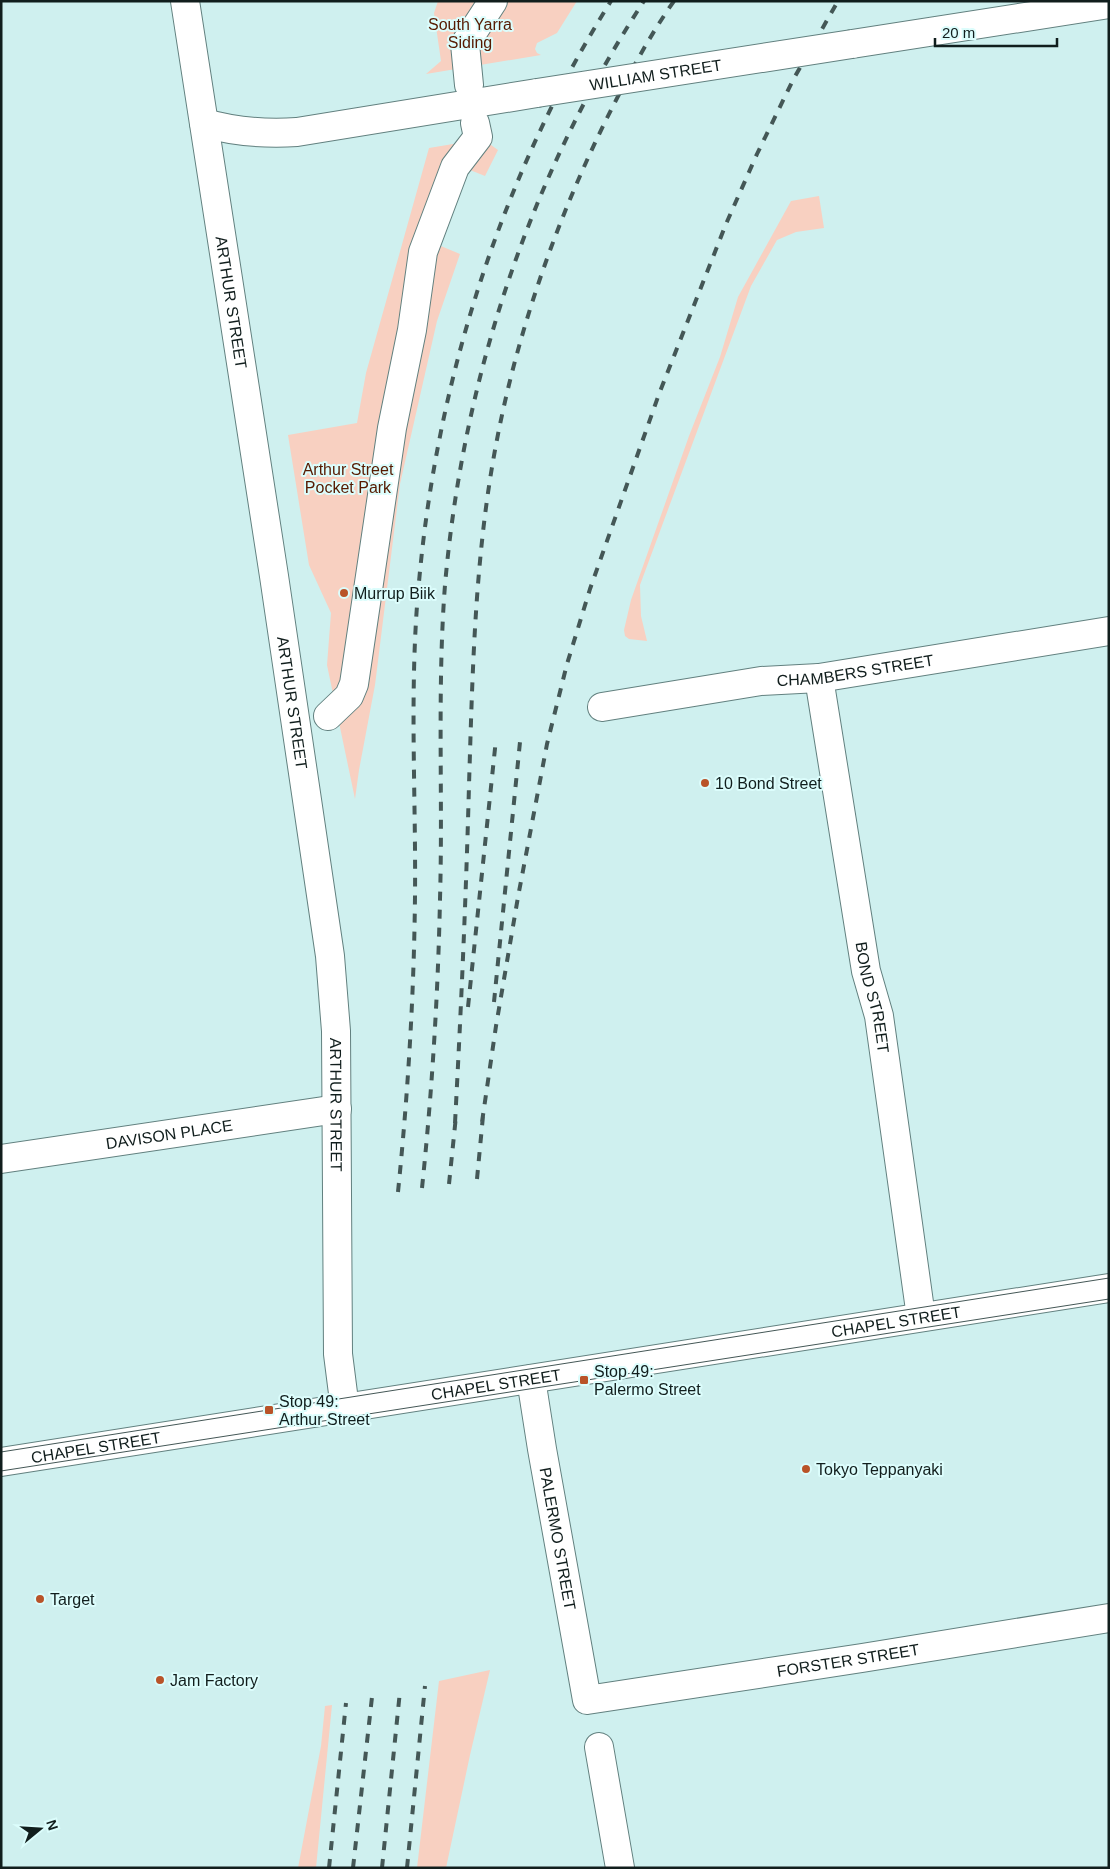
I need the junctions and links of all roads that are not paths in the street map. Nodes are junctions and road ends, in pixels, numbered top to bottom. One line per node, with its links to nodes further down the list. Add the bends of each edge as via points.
1 (185, 1): 5 (street, ARTHUR STREET)
2 (493, 1): 4 (street, via 465,44)
3 (1109, 4): 5 (street, WILLIAM STREET, bridge, via 297,132 258,133)
4 (469, 85)
5 (204, 123): 11 (street, ARTHUR STREET, via 318,867 336,1031)
6 (475, 123): 10 (street, via 478,136 455,167 423,252 389,448 354,684 349,696)
7 (1109, 631): 8 (street, CHAMBERS STREET)
8 (819, 678): 9 (street, CHAMBERS STREET, via 760,681); 14 (street, BOND STREET, via 866,971 878,1016)
9 (602, 707)
10 (328, 716)
11 (337, 1109): 12 (street, DAVISON PLACE); 16 (street, ARTHUR STREET, via 338,1354)
12 (1, 1160)
13 (1109, 1288): 14 (street, CHAPEL STREET)
14 (921, 1317): 15 (street, CHAPEL STREET)
15 (531, 1379): 16 (street, CHAPEL STREET); 19 (street, PALERMO STREET)
16 (345, 1409): 17 (street, CHAPEL STREET)
17 (1, 1462)
18 (1109, 1618): 19 (street, FORSTER STREET)
19 (587, 1700)
20 (599, 1747): 21 (street)
21 (620, 1868)

